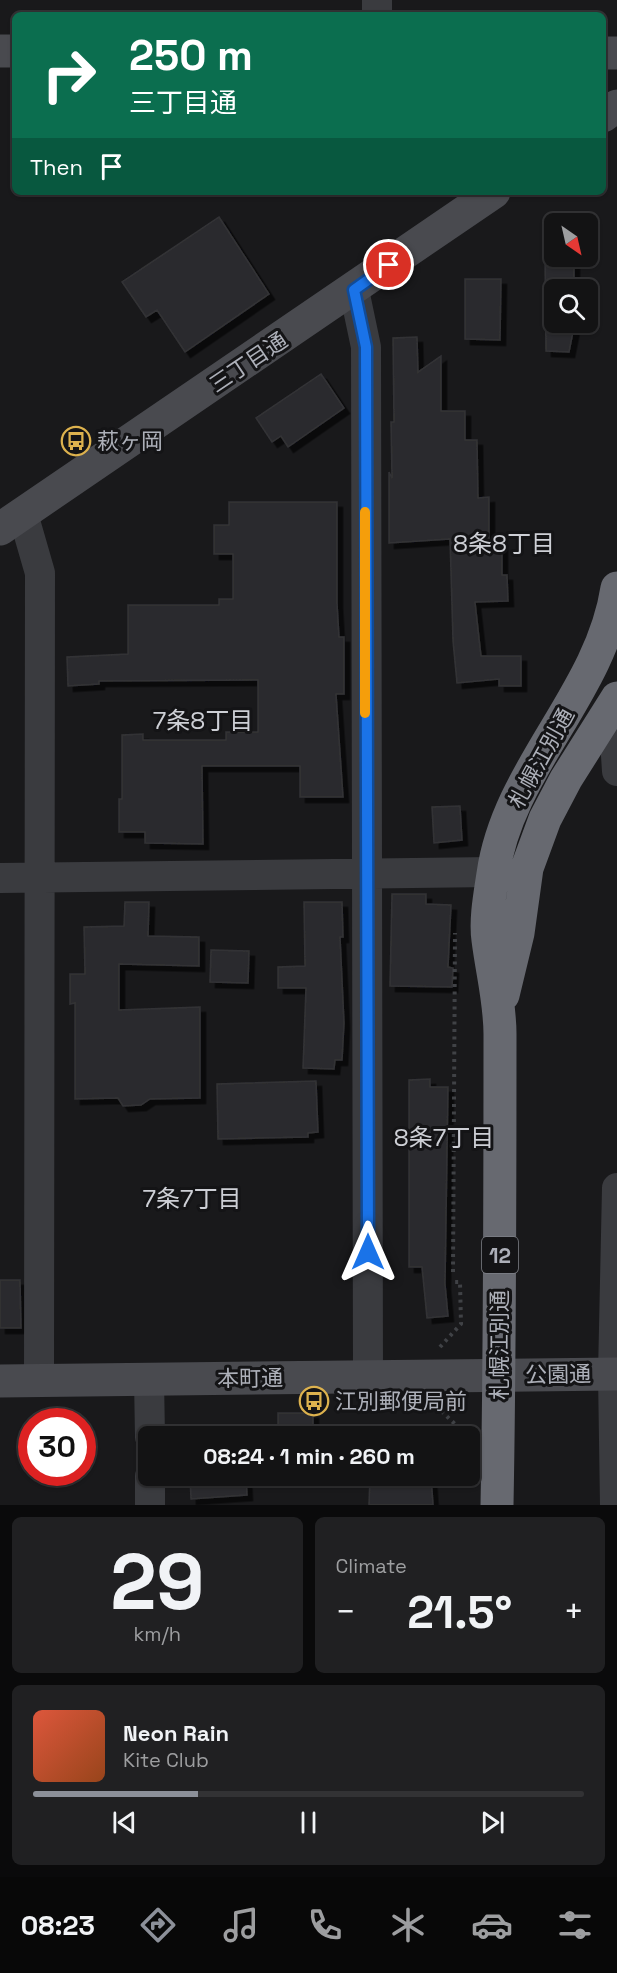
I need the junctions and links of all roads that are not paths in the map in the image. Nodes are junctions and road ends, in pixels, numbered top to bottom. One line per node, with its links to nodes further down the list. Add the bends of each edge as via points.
1 (490, 195): 2 (street, 三丁目通)
2 (354, 290): 3 (street, 三丁目通); 7 (street, via 366,347)
3 (12, 521): 9 (street, via 40,573)
4 (617, 588): 8 (highway, 札幌江別通 / 12, via 598,655 525,780 508,819)
5 (615, 704): 6 (street); 11 (highway, 札幌江別通 / 12, via 544,819 527,867 518,933)
6 (617, 771)
7 (365, 871): 8 (street); 9 (street); 15 (street)
8 (493, 872): 11 (highway, 札幌江別通 / 12, via 488,937)
9 (40, 877): 10 (street); 18 (street)
10 (0, 878)
11 (500, 1006): 14 (highway, 札幌江別通 / 12)
12 (617, 1188): 13 (street)
13 (615, 1374): 14 (street, 公園通); 23 (street)
14 (500, 1375): 15 (street, 本町通); 22 (highway, 札幌江別通 / 12)
15 (368, 1376): 16 (street, 本町通)
16 (149, 1379): 18 (street, 本町通); 19 (street)
17 (0, 1380): 18 (street, 本町通)
18 (39, 1380)
19 (150, 1426)
20 (150, 1486): 21 (street)
21 (150, 1505)
22 (497, 1505)
23 (615, 1505)

